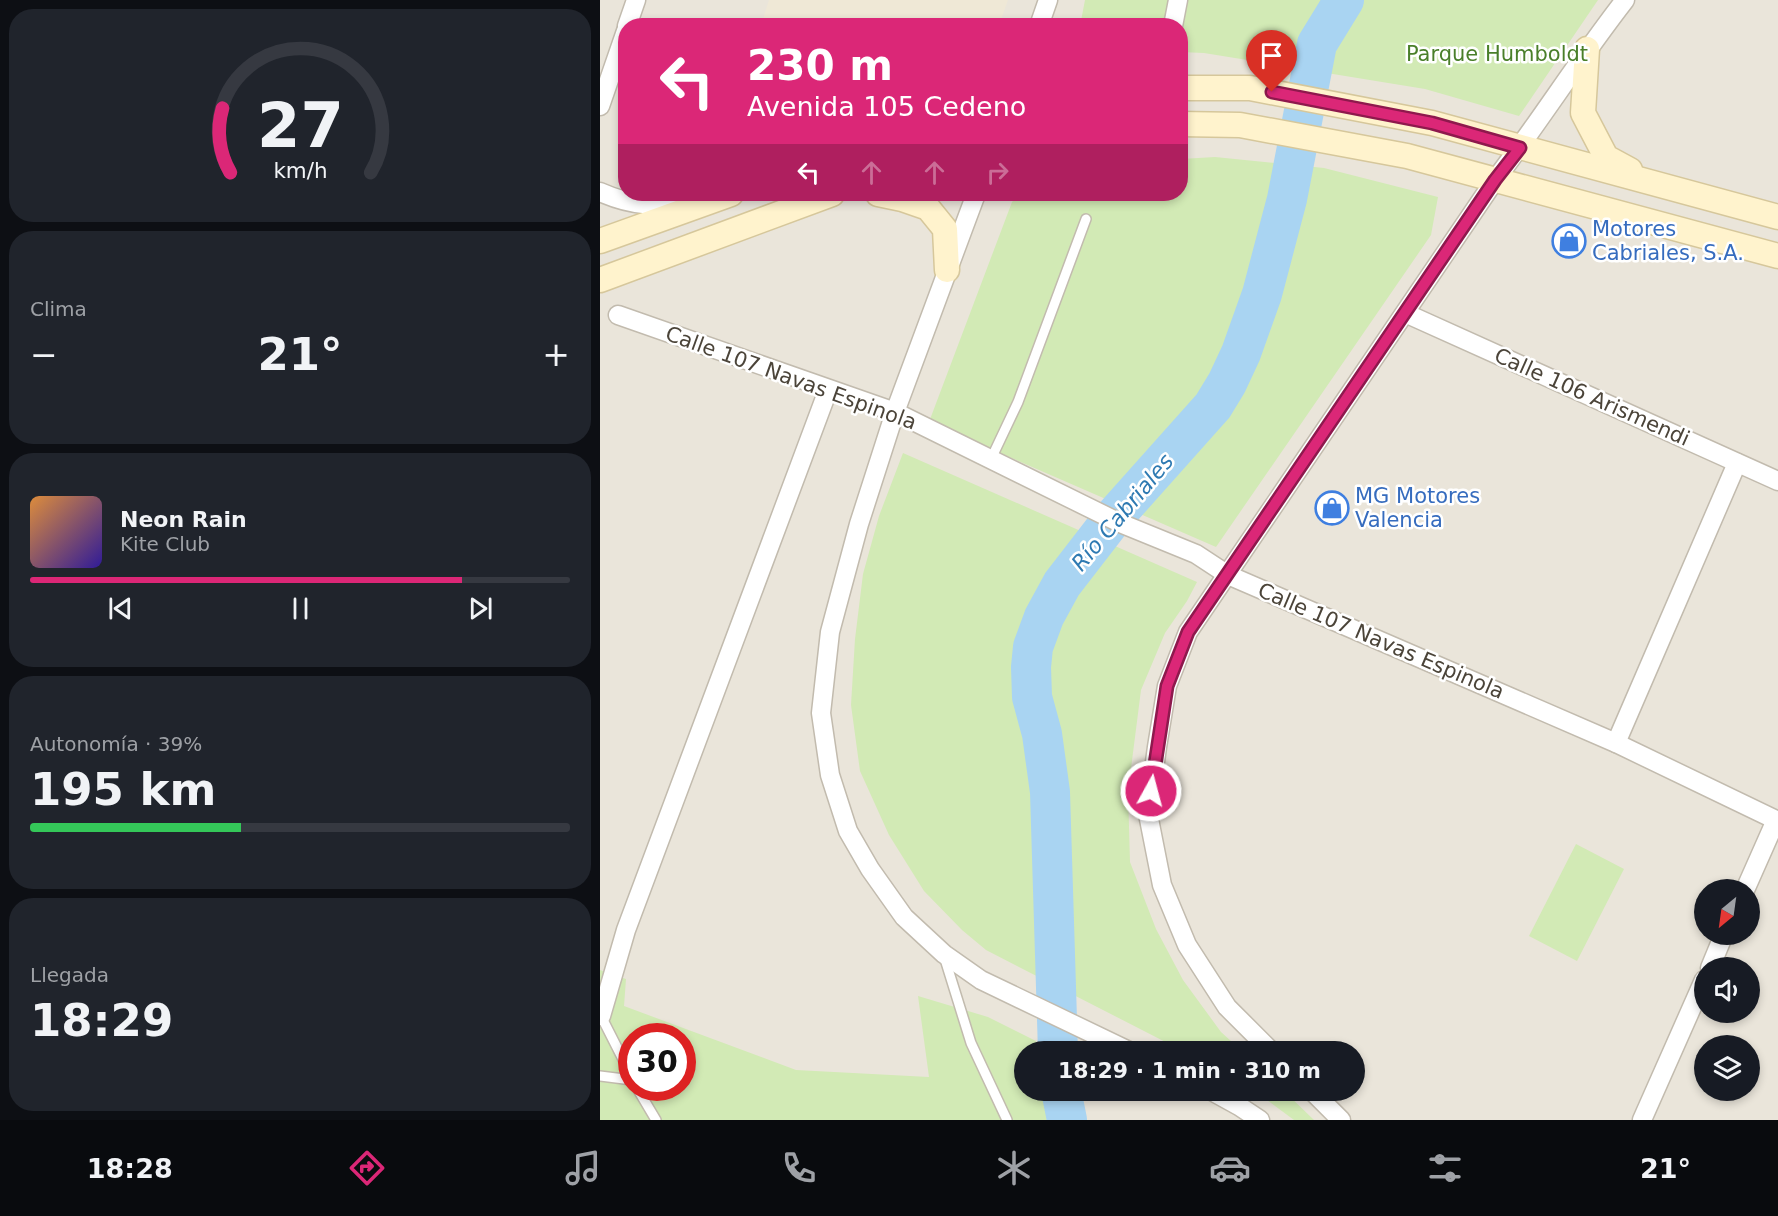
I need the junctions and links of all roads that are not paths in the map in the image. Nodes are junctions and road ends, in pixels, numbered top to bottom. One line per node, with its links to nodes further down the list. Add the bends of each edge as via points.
1 (636, 0): 5 (street)
2 (1048, 0): 6 (street)
3 (1178, 0): 7 (street)
4 (1625, 0): 8 (street)
5 (630, 18)
6 (1042, 18)
7 (1175, 18)
8 (1587, 50): 13 (street); 15 (main road, via 1583,113 1606,157)
9 (618, 54): 11 (street)
10 (1188, 88): 13 (main road, via 1250,88 1432,123)
11 (600, 106)
12 (1188, 124): 14 (main road, via 1240,124 1407,156)
13 (1520, 148): 14 (street); 15 (main road)
14 (1495, 180): 27 (main road); 30 (street)
15 (1659, 185): 24 (main road)
16 (600, 192): 17 (street)
17 (618, 199)
18 (627, 201): 19 (street, via 648,206)
19 (689, 201)
20 (711, 201): 26 (main road)
21 (813, 201): 29 (main road)
22 (908, 201): 28 (main road, via 928,208 945,229)
23 (973, 201): 28 (street)
24 (1778, 217)
25 (1086, 219): 34 (lane, via 1018,402)
26 (600, 241)
27 (1778, 256)
28 (946, 270): 33 (street)
29 (600, 280)
30 (1406, 313): 35 (street, Calle 106 Arismendi); 37 (street)
31 (618, 315): 32 (street, Calle 107 Navas Espinola)
32 (828, 390): 33 (street, Calle 107 Navas Espinola); 43 (street, via 629,920)
33 (895, 412): 34 (street, Calle 107 Navas Espinola); 41 (street, via 830,632 821,713 830,775 848,831 904,917)
34 (991, 459): 37 (street, Calle 107 Navas Espinola, via 1120,523 1196,554)
35 (1737, 462): 36 (street, Calle 106 Arismendi); 38 (street)
36 (1778, 481)
37 (1228, 575): 38 (street, Calle 107 Navas Espinola); 45 (street, via 1188,632 1167,686 1148,813 1162,885 1186,945 1227,1007)
38 (1616, 743): 39 (street, Calle 107 Navas Espinola)
39 (1777, 820): 40 (street)
40 (1750, 879)
41 (944, 954): 44 (street, via 981,980); 53 (lane, via 971,1043)
42 (1694, 1003): 56 (street)
43 (601, 1017): 46 (lane)
44 (1108, 1041)
45 (1261, 1041)
46 (618, 1051)
47 (600, 1076): 48 (lane)
48 (618, 1078)
49 (645, 1101): 52 (lane)
50 (1230, 1101): 54 (street)
51 (1322, 1101): 55 (street)
52 (656, 1120)
53 (1007, 1120)
54 (1260, 1120)
55 (1341, 1120)
56 (1642, 1120)

